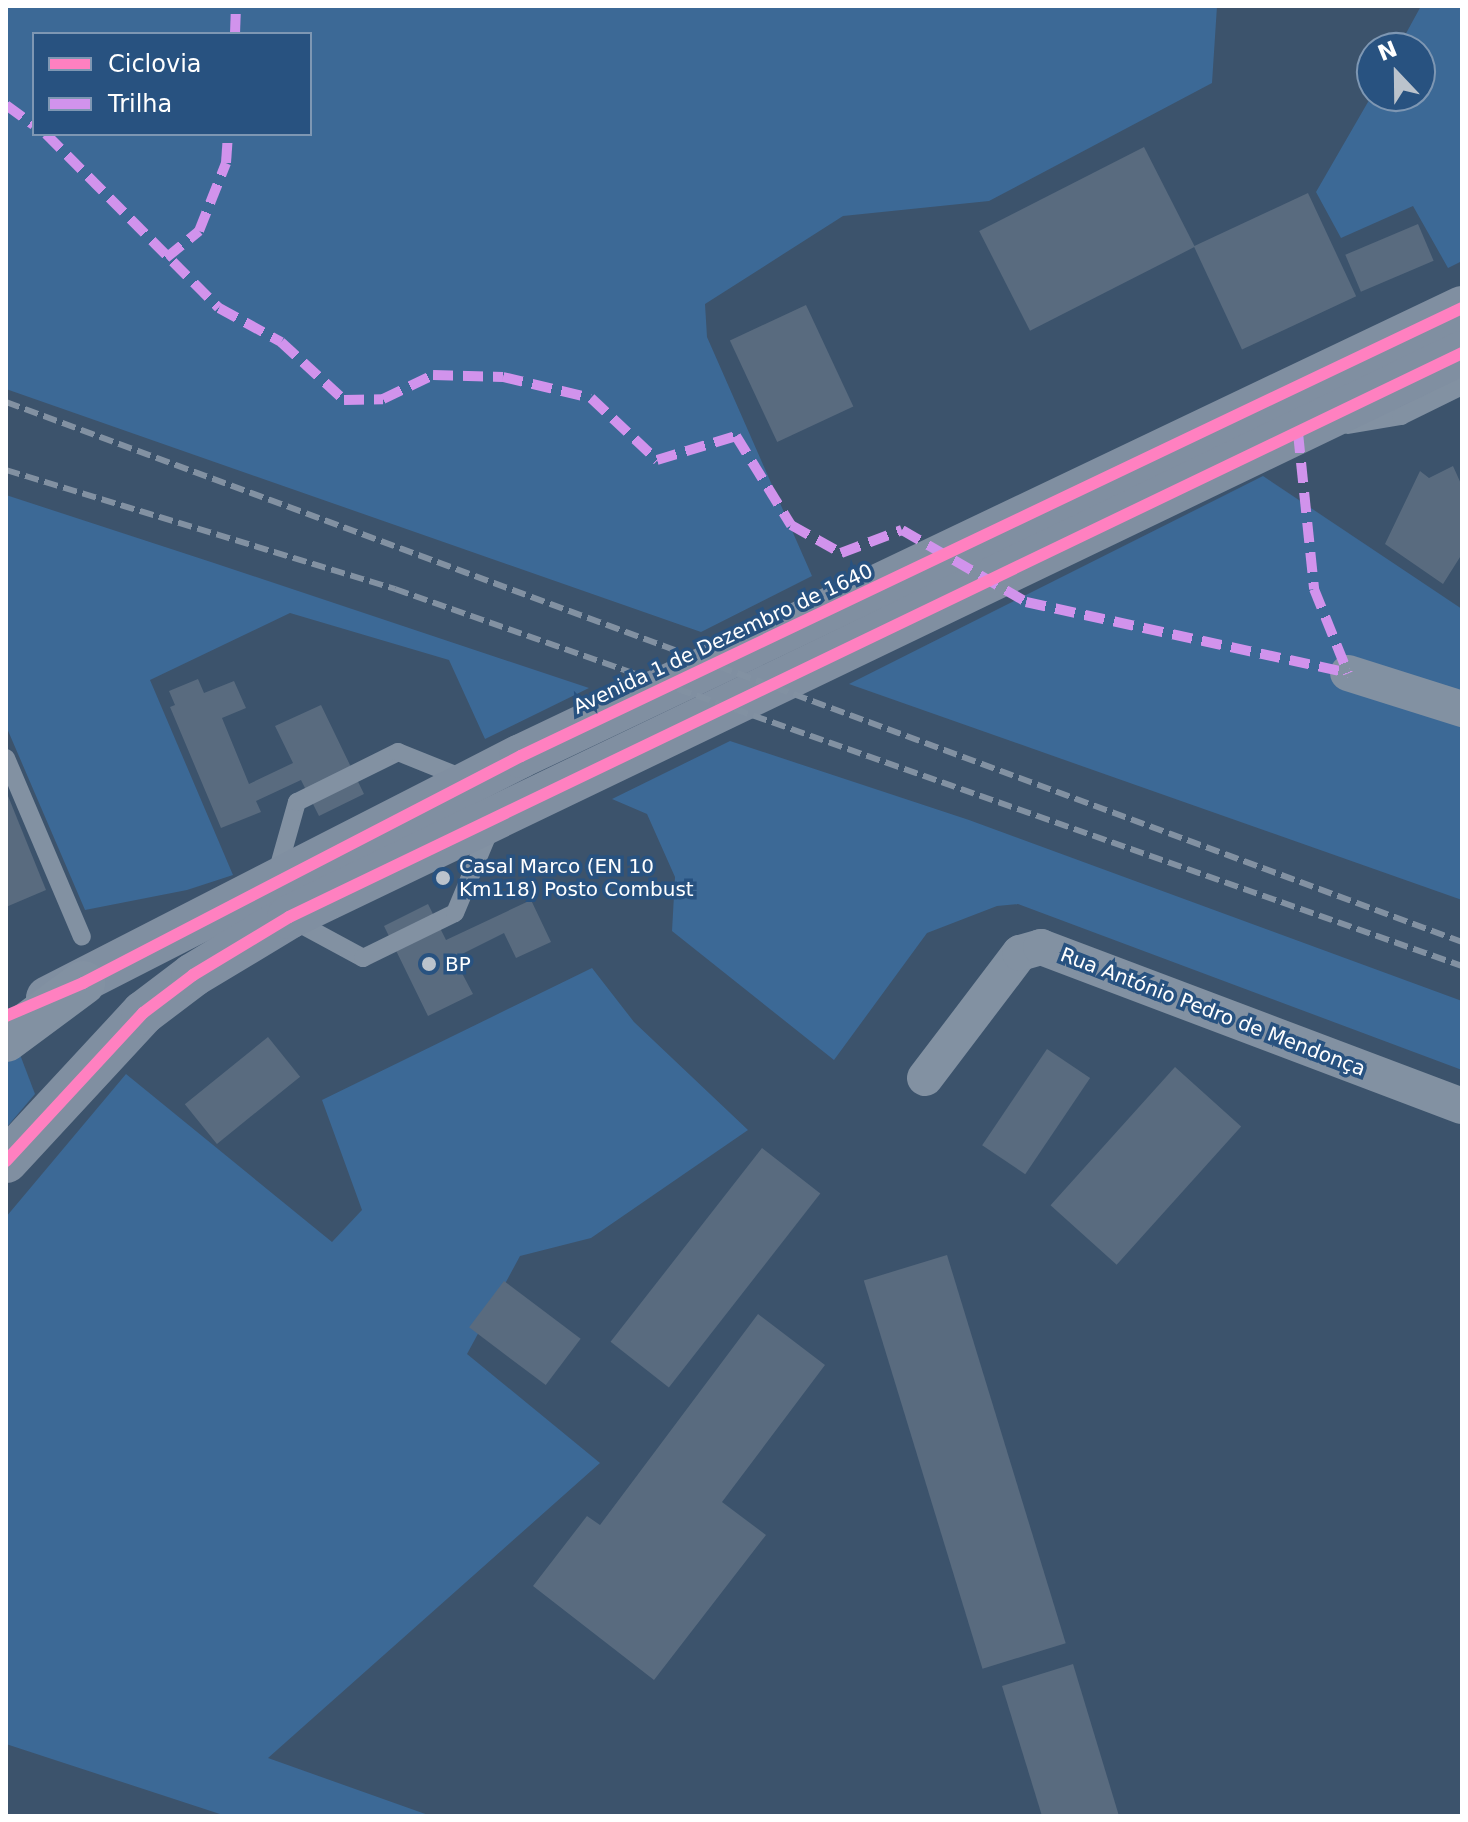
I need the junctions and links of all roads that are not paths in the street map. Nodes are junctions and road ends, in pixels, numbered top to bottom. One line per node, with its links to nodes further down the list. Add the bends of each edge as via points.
1 (1462, 308): 8 (main road, Avenida 1 de Dezembro de 1640, via 521,756)
2 (1462, 353): 4 (main road, Avenida 1 de Dezembro de 1640)
3 (1462, 386): 4 (lane, Avenida 1 de Dezembro de 1640, via 1401,416)
4 (1298, 433): 8 (main road, Avenida 1 de Dezembro de 1640, via 572,779)
5 (1348, 673): 6 (street)
6 (1462, 709)
7 (6, 758): 10 (lane)
8 (485, 800): 9 (main road, Avenida 1 de Dezembro de 1640); 9 (lane, via 398,752 297,802); 9 (lane, via 455,913 363,958)
9 (281, 902): 11 (main road, Avenida 1 de Dezembro de 1640); 16 (main road, via 143,1013)
10 (82, 937)
11 (83, 983): 12 (main road, Avenida 1 de Dezembro de 1640); 13 (highway)
12 (6, 1016)
13 (6, 1040)
14 (925, 1078): 15 (street, Rua António Pedro de Mendonça, via 1020,953 1041,947)
15 (1462, 1106)
16 (6, 1161)

